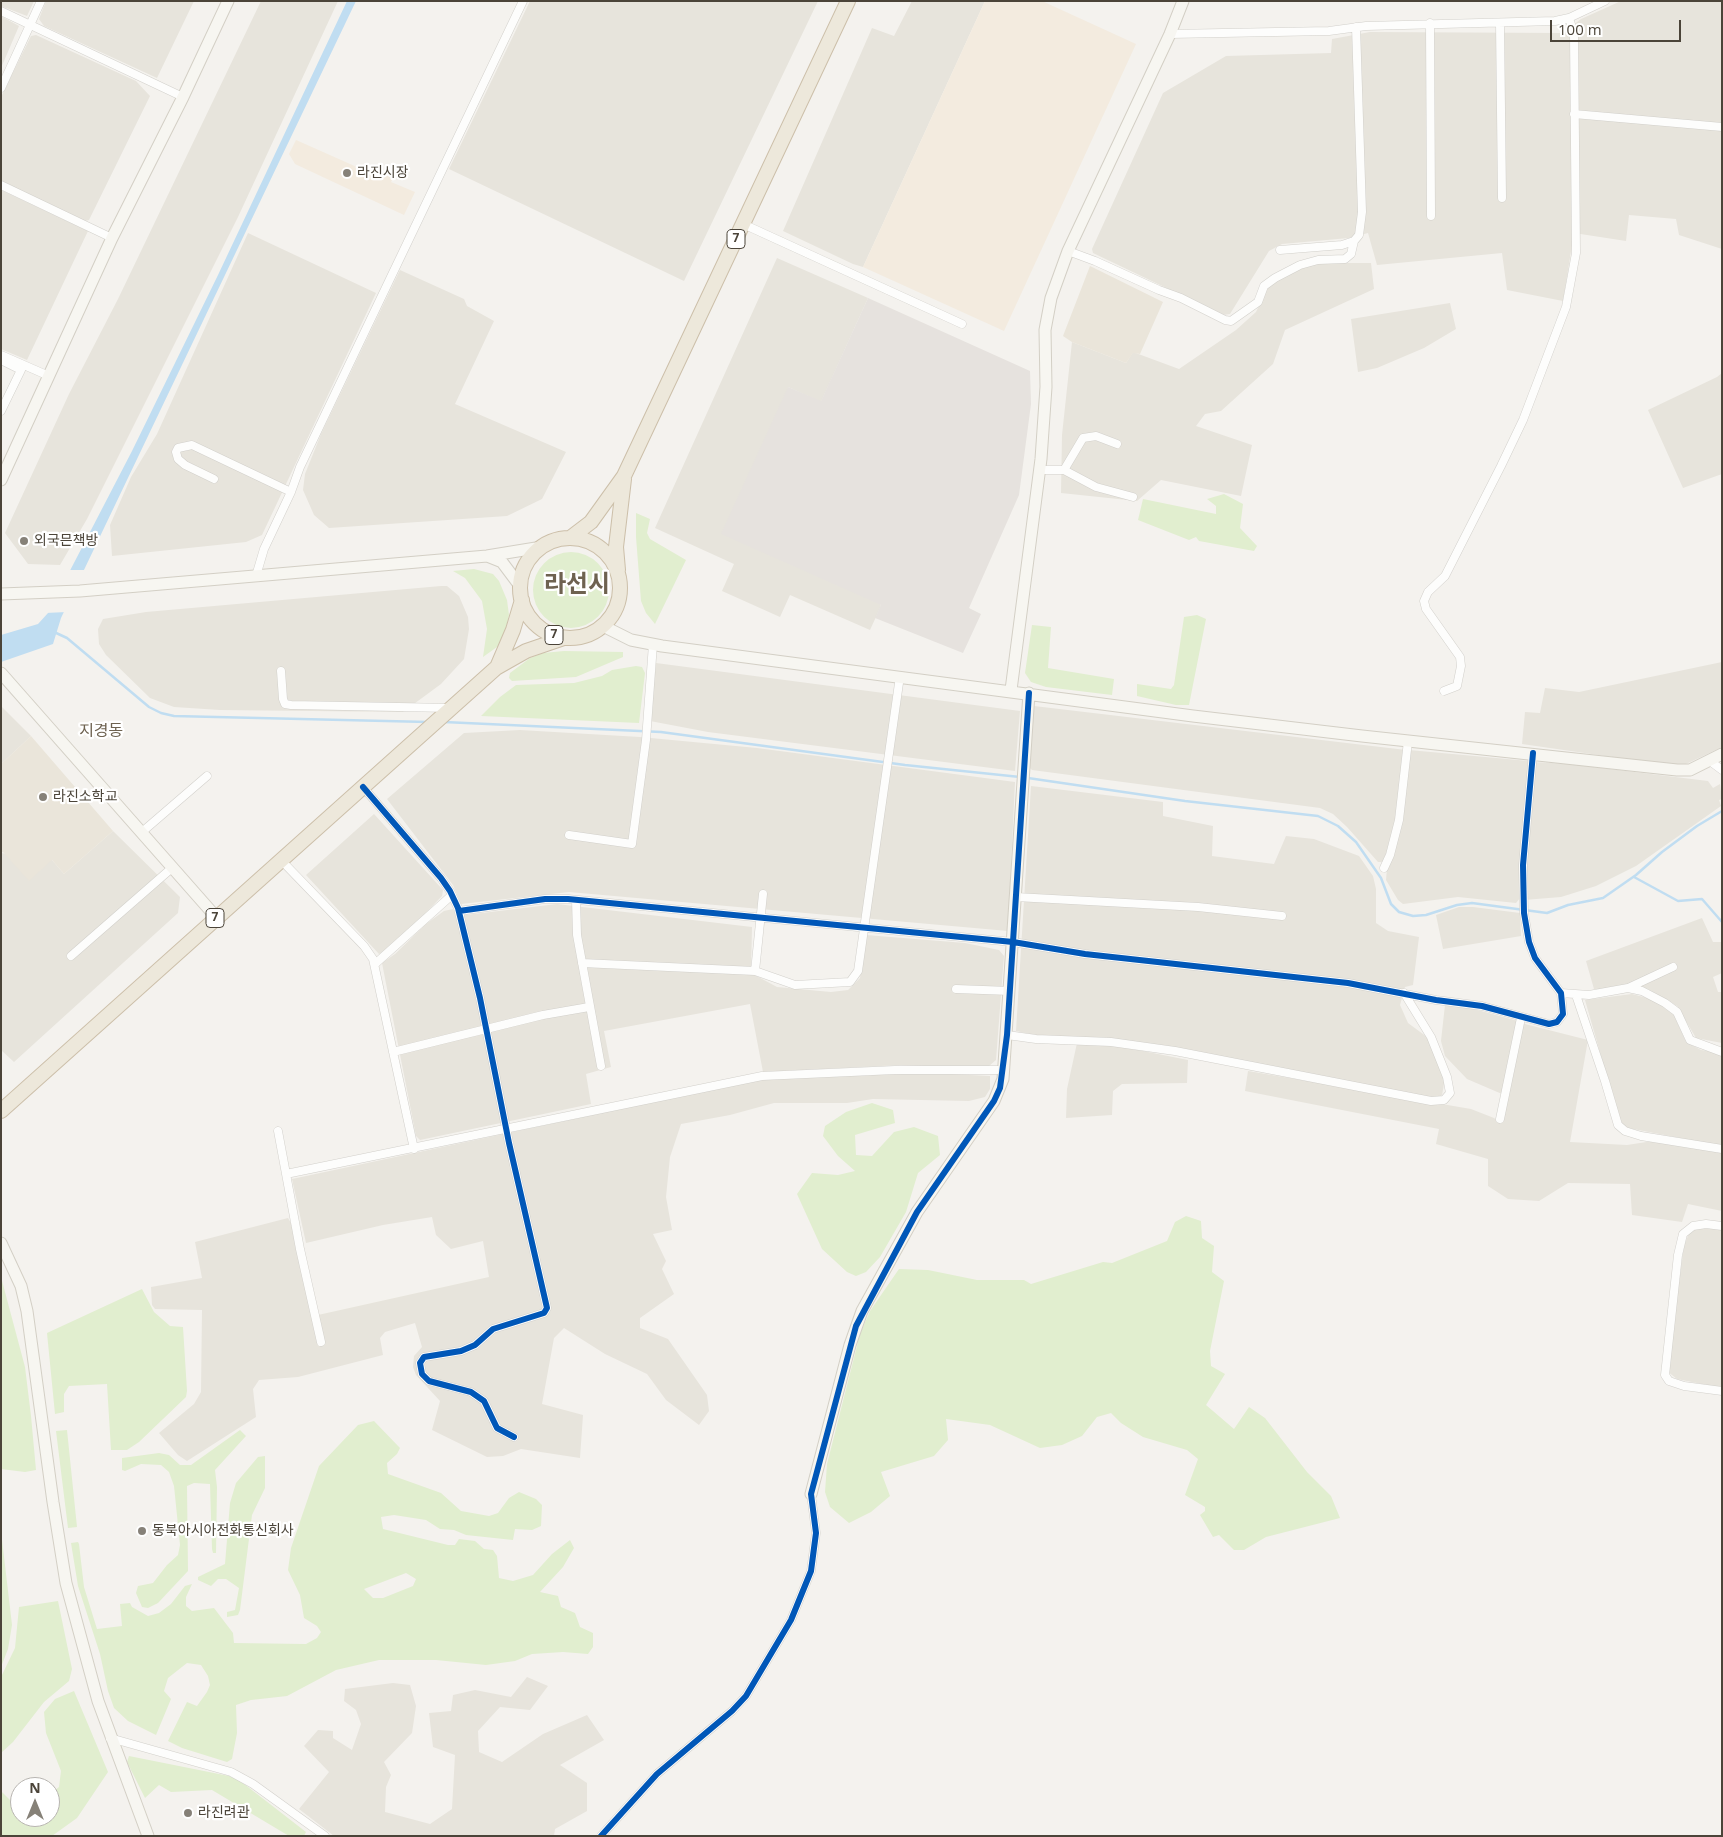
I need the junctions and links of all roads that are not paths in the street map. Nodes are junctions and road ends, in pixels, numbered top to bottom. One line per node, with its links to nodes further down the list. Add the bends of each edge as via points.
1 (41, 1): 11 (street)
2 (228, 1): 15 (street)
3 (523, 1): 37 (street, via 300,467)
4 (848, 1): 21 (highway, 7)
5 (1183, 1): 13 (street)
6 (1605, 1): 8 (street)
7 (1, 11): 11 (street)
8 (1569, 18): 9 (street); 16 (street, via 1574,34)
9 (1500, 22): 10 (street); 19 (street)
10 (1430, 23): 12 (street); 20 (street)
11 (30, 24): 14 (street); 15 (street)
12 (1356, 27): 13 (street, via 1329,31); 23 (street, via 1362,212 1359,235)
13 (1170, 34): 25 (street)
14 (1, 88)
15 (183, 97): 22 (street)
16 (1574, 114): 17 (street); 55 (street, via 1576,253 1566,307 1502,466 1446,576 1428,592 1424,601 1426,609 1460,657 1457,686)
17 (1722, 126)
18 (1, 186): 22 (street)
19 (1502, 198)
20 (1431, 216)
21 (743, 224): 26 (street); 34 (highway, 7)
22 (112, 238): 29 (street)
23 (1354, 241): 24 (street, via 1342,245); 25 (street, via 1351,254 1345,260 1318,260 1275,278 1264,286 1258,302 1231,321)
24 (1280, 250)
25 (1068, 251): 32 (street, via 1051,298 1046,330 1046,386)
26 (962, 324)
27 (1, 355): 29 (street)
28 (1, 360): 30 (street, via 21,370)
29 (49, 376): 36 (street)
30 (1, 411)
31 (1117, 444): 33 (street, via 1096,436 1083,438)
32 (1039, 470): 33 (street); 54 (street)
33 (1064, 470): 38 (street, via 1096,487)
34 (624, 476): 39 (highway, 7, via 591,522); 42 (highway, 7, via 616,547)
35 (214, 478): 37 (street, via 185,465 178,459 178,448 192,445)
36 (1, 480)
37 (291, 492): 43 (street, via 264,549)
38 (1133, 498)
39 (570, 538): 40 (highway, 7); 42 (highway, 7, via 601,548 612,560)
40 (542, 547): 41 (street); 44 (highway, 7, via 527,564)
41 (487, 556): 43 (street); 44 (street, via 502,562)
42 (618, 575): 47 (highway, 7, via 618,603)
43 (256, 576): 45 (street, via 80,591)
44 (520, 586): 46 (highway, 7)
45 (1, 594)
46 (522, 600): 48 (highway, 7, via 527,614 537,625 549,634); 50 (highway, 7)
47 (603, 626): 48 (highway, 7, via 584,636); 49 (street, via 632,640)
48 (564, 638): 50 (highway, 7, via 526,651)
49 (653, 644): 52 (street); 66 (street, via 646,740 632,844)
50 (496, 668): 57 (highway, 7)
51 (281, 671): 57 (street, via 285,704)
52 (900, 676): 54 (street); 78 (street)
53 (3, 679): 65 (street)
54 (1011, 690): 56 (street)
55 (1444, 691)
56 (1029, 693): 58 (street); 72 (street)
57 (449, 711): 64 (highway, 7)
58 (1408, 741): 59 (street); 69 (street, via 1399,820)
59 (1533, 754): 61 (street, via 1677,770 1690,770); 89 (street, via 1523,865 1523,909 1535,958)
60 (1722, 754): 61 (street)
61 (1710, 761): 62 (street)
62 (1722, 770)
63 (207, 776): 65 (street)
64 (363, 787): 67 (highway, 7); 71 (street)
65 (142, 832): 68 (street)
66 (569, 835)
67 (281, 860): 76 (highway, 7); 82 (street, via 364,946)
68 (173, 867): 76 (street); 80 (street)
69 (1384, 868)
70 (763, 894): 77 (street)
71 (452, 895): 74 (street); 82 (street)
72 (1016, 897): 75 (street, via 1198,907); 79 (street)
73 (576, 900): 74 (street, via 545,899); 77 (street); 81 (street)
74 (459, 910): 93 (street)
75 (1282, 916)
76 (216, 917): 99 (highway, 7)
77 (761, 919): 78 (street); 84 (street)
78 (864, 928): 79 (street); 84 (street, via 858,971 850,982 795,985)
79 (1013, 942): 87 (street); 88 (street, via 1085,954 1348,983)
80 (71, 956)
81 (582, 963): 84 (street); 91 (street)
82 (375, 964): 95 (street)
83 (1673, 967): 85 (street)
84 (755, 971)
85 (1628, 988): 90 (street); 96 (street, via 1665,1003 1677,1012 1690,1040)
86 (956, 989): 87 (street)
87 (1010, 991): 94 (street)
88 (1404, 993): 92 (street, via 1482,1006); 94 (street, via 1431,1037 1447,1077 1450,1093 1444,1100 1421,1099 1175,1051 1110,1042)
89 (1561, 994): 90 (street); 92 (street, via 1563,1014 1558,1022 1549,1024)
90 (1576, 995): 104 (street, via 1618,1125 1641,1136)
91 (588, 1007): 93 (street); 97 (street)
92 (1521, 1018): 100 (street)
93 (487, 1030): 95 (street); 101 (street)
94 (1008, 1035): 98 (street)
95 (393, 1052): 103 (street)
96 (1722, 1052)
97 (601, 1066)
98 (1004, 1070): 101 (street, via 895,1070 762,1076); 111 (street, via 994,1101 927,1196 862,1311)
99 (1, 1111)
100 (1500, 1119)
101 (507, 1127): 103 (street); 110 (street, via 547,1308 544,1313 493,1329 475,1345 461,1351 424,1357 420,1364 422,1374 429,1381 471,1392 484,1401 497,1428)
102 (278, 1131): 105 (street)
103 (414, 1149): 105 (street)
104 (1722, 1149)
105 (286, 1174): 108 (street)
106 (1722, 1226): 109 (street, via 1693,1226 1683,1234 1665,1374 1669,1381 1684,1386)
107 (1, 1243): 112 (street, via 21,1286 27,1312 61,1560)
108 (321, 1342)
109 (1722, 1391)
110 (514, 1437)
111 (811, 1494): 115 (street, via 816,1533 811,1571 791,1620 746,1696 732,1712 657,1774)
112 (110, 1738): 113 (street); 114 (street, via 231,1772)
113 (148, 1836)
114 (325, 1836)
115 (601, 1836)

